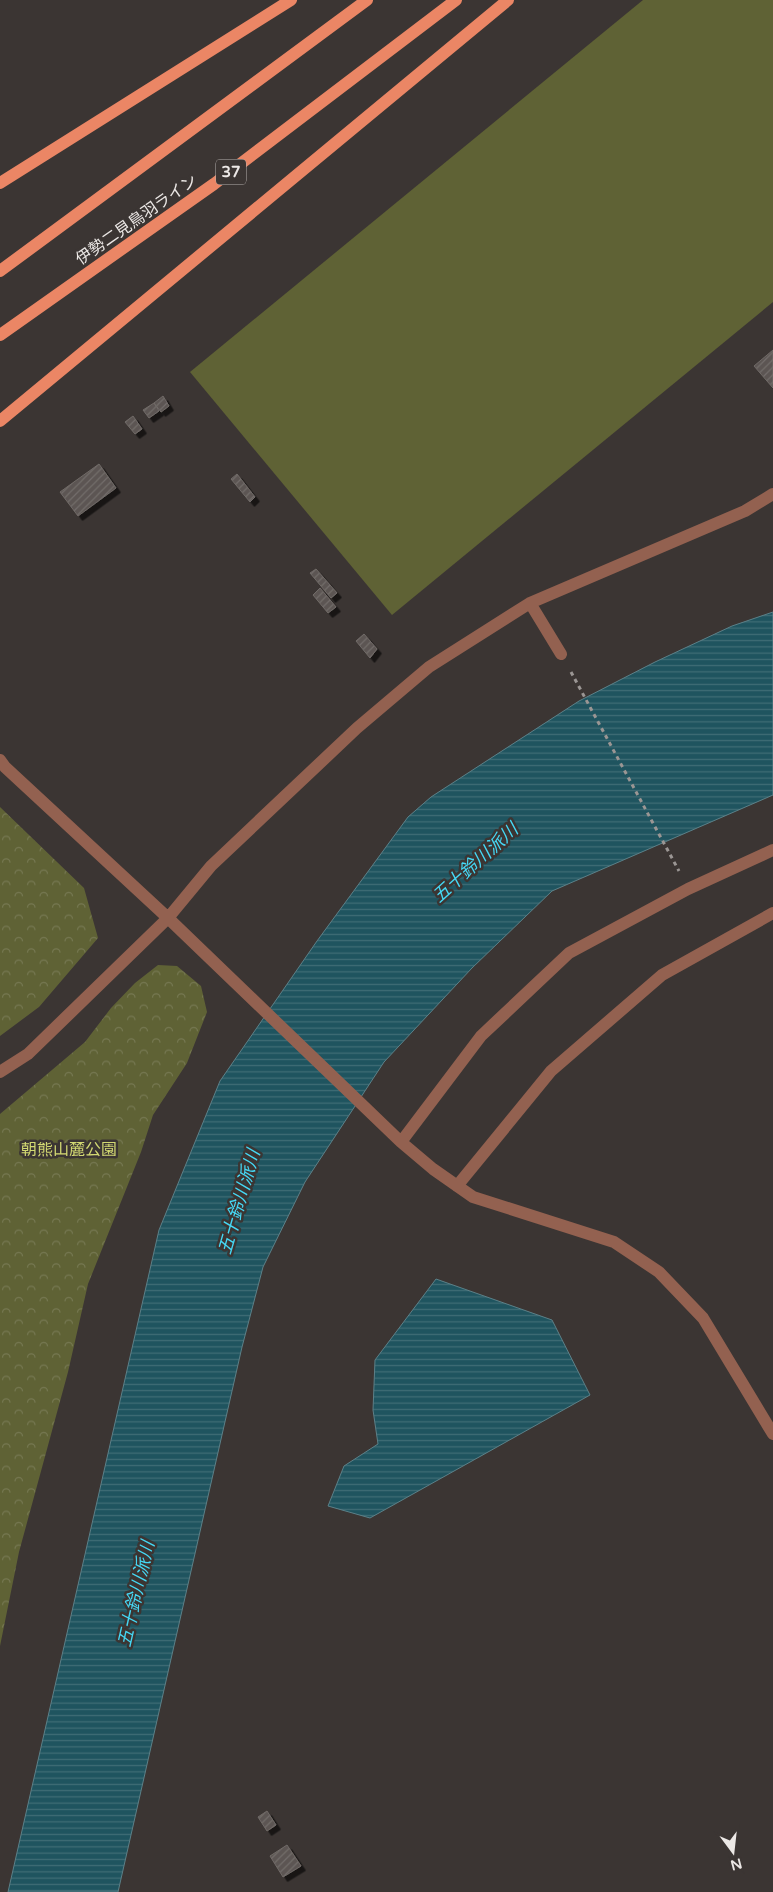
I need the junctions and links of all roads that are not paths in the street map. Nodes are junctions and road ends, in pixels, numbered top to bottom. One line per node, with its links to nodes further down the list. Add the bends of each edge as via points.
1 (291, 0): 5 (main road)
2 (367, 0): 6 (main road)
3 (456, 0): 7 (main road, 伊勢二見鳥羽ライン / 37, via 214,184)
4 (508, 0): 8 (main road)
5 (0, 183)
6 (0, 271)
7 (0, 335)
8 (0, 421)
9 (773, 494): 10 (street, via 745,511)
10 (530, 603): 11 (street); 15 (street, via 429,667 357,728 211,866)
11 (561, 654)
12 (0, 760): 15 (street)
13 (773, 850): 17 (street, via 688,889 569,953 481,1036)
14 (773, 913): 18 (street, via 662,975 551,1071)
15 (168, 918): 16 (street, via 28,1054); 17 (street)
16 (0, 1072)
17 (401, 1142): 18 (street)
18 (457, 1186): 19 (street, via 474,1197 614,1242 659,1272 702,1318)
19 (773, 1434)

